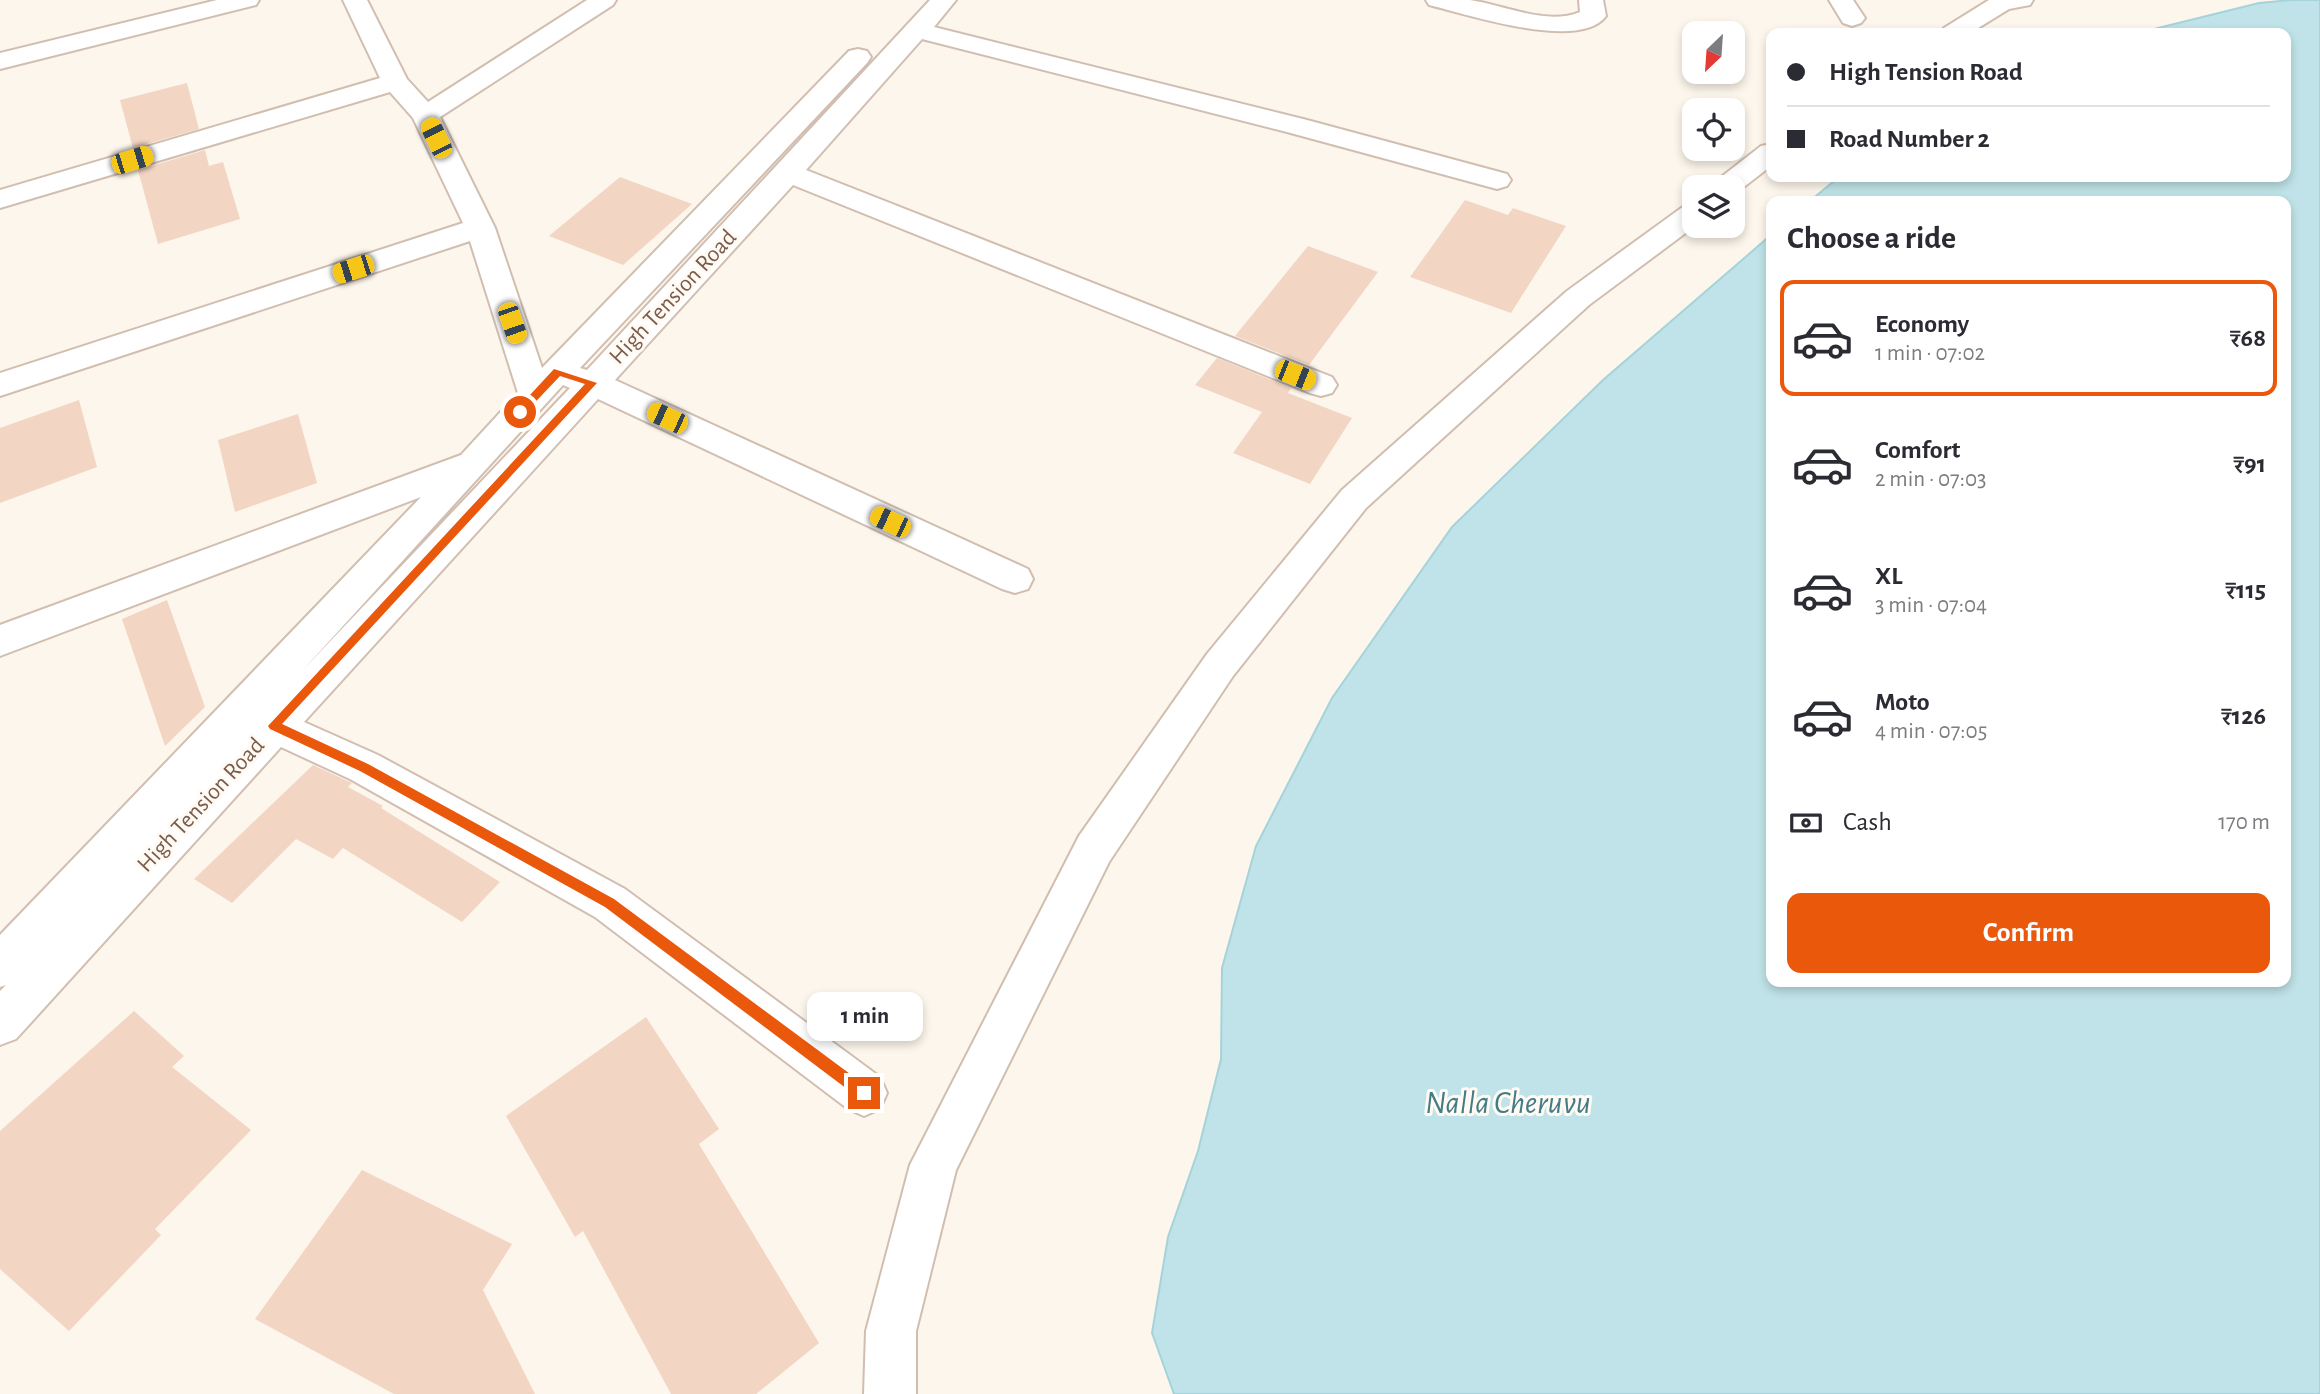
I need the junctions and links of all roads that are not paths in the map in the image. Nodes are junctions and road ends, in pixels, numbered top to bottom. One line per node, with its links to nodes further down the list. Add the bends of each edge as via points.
1 (247, 0): 10 (street)
2 (355, 0): 11 (street)
3 (604, 0): 12 (street)
4 (944, 0): 8 (street, High Tension Road)
5 (1438, 0): 6 (street, via 1522,20 1571,25 1593,16)
6 (1591, 0)
7 (2021, 0): 9 (street, via 2002,4)
8 (914, 15): 14 (street, High Tension Road); 16 (street); 20 (street, High Tension Road)
9 (1961, 28)
10 (0, 61)
11 (395, 82): 12 (street); 17 (street)
12 (425, 116): 19 (street)
13 (1766, 156): 15 (street)
14 (788, 173): 21 (street, High Tension Road); 23 (street)
15 (1741, 175)
16 (1497, 180)
17 (0, 199)
18 (1682, 221): 31 (street, via 1578,298 1354,499 1220,665 1094,849 934,1165 891,1331)
19 (480, 228): 20 (street); 22 (street)
20 (547, 383): 21 (street); 24 (street, High Tension Road)
21 (592, 383): 25 (street); 27 (street, High Tension Road)
22 (0, 385)
23 (1321, 385)
24 (475, 463): 26 (street); 28 (street, High Tension Road)
25 (1015, 579)
26 (0, 641)
27 (274, 726): 29 (street, High Tension Road); 30 (street, via 364,767 610,903)
28 (0, 966)
29 (0, 1023)
30 (864, 1093)
31 (890, 1394)

